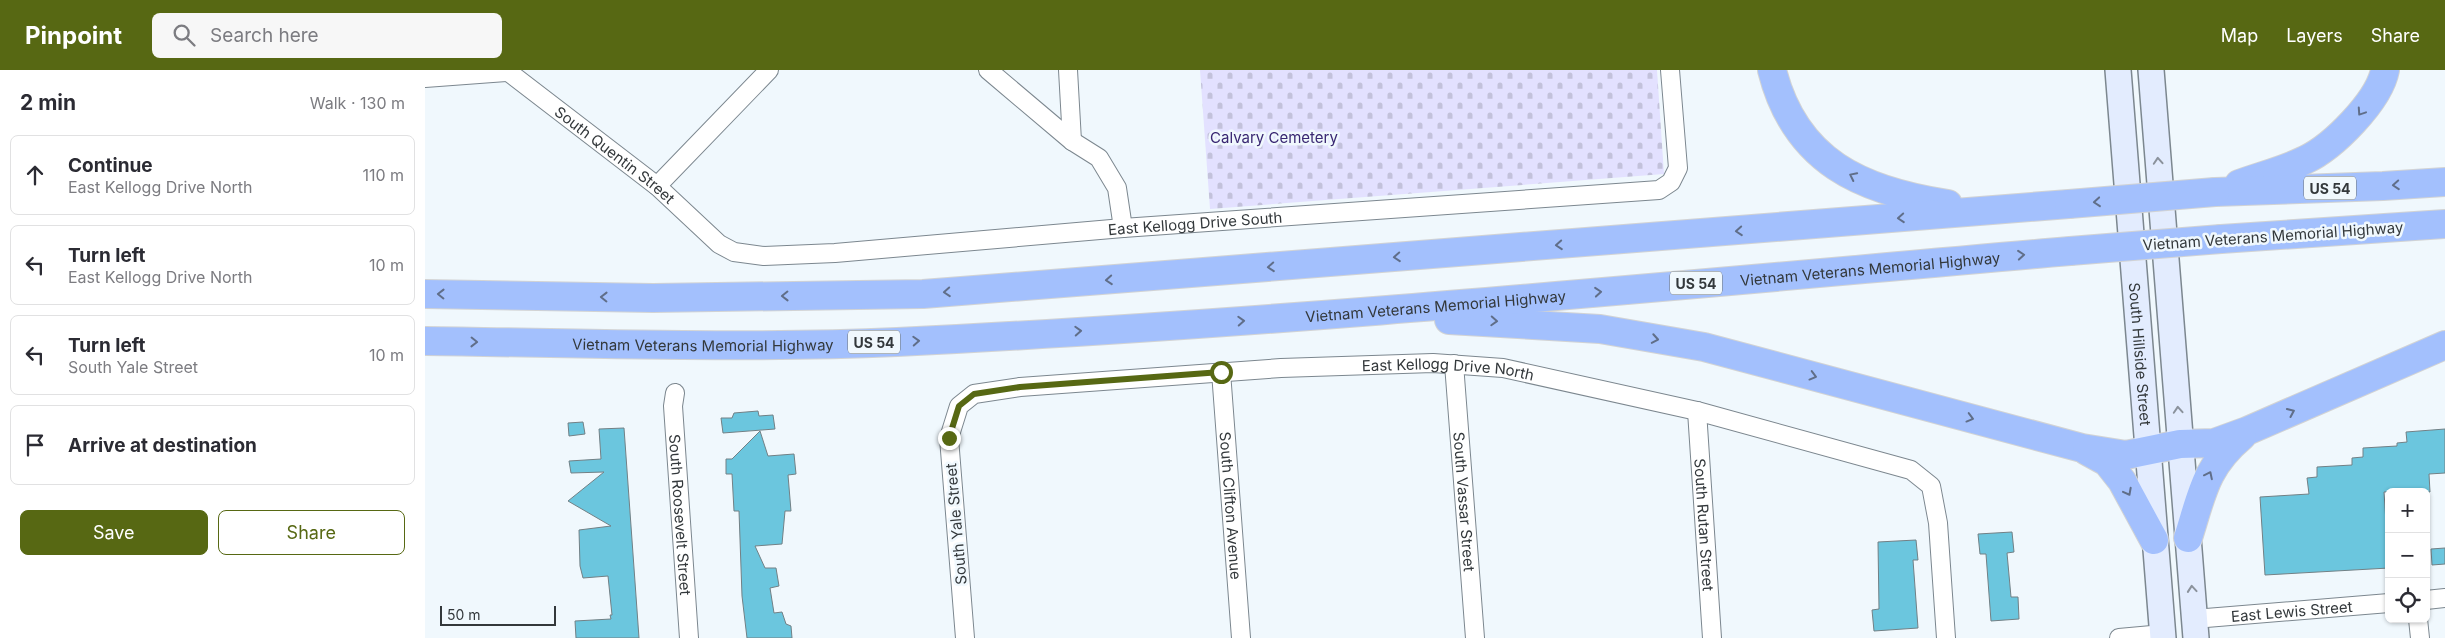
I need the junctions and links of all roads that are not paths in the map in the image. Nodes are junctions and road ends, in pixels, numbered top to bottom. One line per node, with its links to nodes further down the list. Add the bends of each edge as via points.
1 (769, 70): 13 (street)
2 (988, 70): 11 (street)
3 (1068, 70): 11 (street)
4 (1670, 70): 17 (street, East Kellogg Drive South, via 1678,168 1671,182 1659,190)
5 (1772, 70): 15 (highway, one-way to 5, via 1889,193 1838,169 1801,134 1780,96)
6 (2118, 70): 31 (main road, South Hillside Street)
7 (2151, 70): 29 (main road, one-way to 7)
8 (2385, 70): 14 (highway, one-way to 14, via 2383,80 2353,125 2306,160)
9 (506, 71): 10 (street); 13 (street, South Quentin Street)
10 (425, 78)
11 (1072, 140): 17 (street, via 1099,158 1117,188)
12 (2445, 182): 14 (highway, US 54, one-way to 14)
13 (657, 186): 18 (street, South Quentin Street)
14 (2215, 192): 15 (highway, US 54, one-way to 15, bridge)
15 (1984, 209): 19 (highway, US 54, one-way to 19, via 923,294 653,298)
16 (2445, 224): 20 (highway, Vietnam Veterans Memorial Highway / US 54, one-way to 16, bridge, via 2070,251)
17 (1123, 228): 18 (street, East Kellogg Drive South, via 787,256 734,252)
18 (719, 244)
19 (425, 294)
20 (1323, 316): 21 (highway, Vietnam Veterans Memorial Highway / US 54, one-way to 20, via 672,345 893,342); 30 (highway, one-way to 30, via 1490,321 1600,329 1704,347)
21 (425, 342)
22 (2445, 345): 28 (highway, one-way to 22)
23 (1454, 364): 24 (street, East Kellogg Drive North); 26 (street, East Kellogg Drive North, via 1503,368); 43 (street, South Vassar Street)
24 (1221, 372): 27 (street, East Kellogg Drive North, via 1011,388 974,394 959,406); 42 (street, South Clifton Avenue)
25 (675, 393): 40 (street, South Roosevelt Street, via 673,406)
26 (1697, 411): 44 (street, South Rutan Street); 45 (street, East Kellogg Drive North, via 1911,470 1931,486 1938,522)
27 (957, 412): 41 (street, South Yale Street, via 949,438)
28 (2247, 431): 29 (highway, via 2214,444); 32 (highway, one-way to 28, via 2208,475 2223,452)
29 (2181, 444): 31 (highway); 32 (main road)
30 (2082, 448): 31 (highway, via 2126,455); 33 (highway, one-way to 33, via 2107,462 2123,481)
31 (2148, 450): 33 (main road, South Hillside Street)
32 (2188, 538): 38 (main road, one-way to 32)
33 (2154, 540): 39 (main road, South Hillside Street)
34 (2445, 598): 35 (street)
35 (2430, 600)
36 (2385, 604): 38 (street, East Lewis Street)
37 (2418, 623): 47 (street)
38 (2195, 628)
39 (2163, 636): 46 (street)
40 (689, 638)
41 (965, 638)
42 (1241, 638)
43 (1475, 638)
44 (1712, 638)
45 (1946, 638)
46 (2119, 638)
47 (2419, 638)

